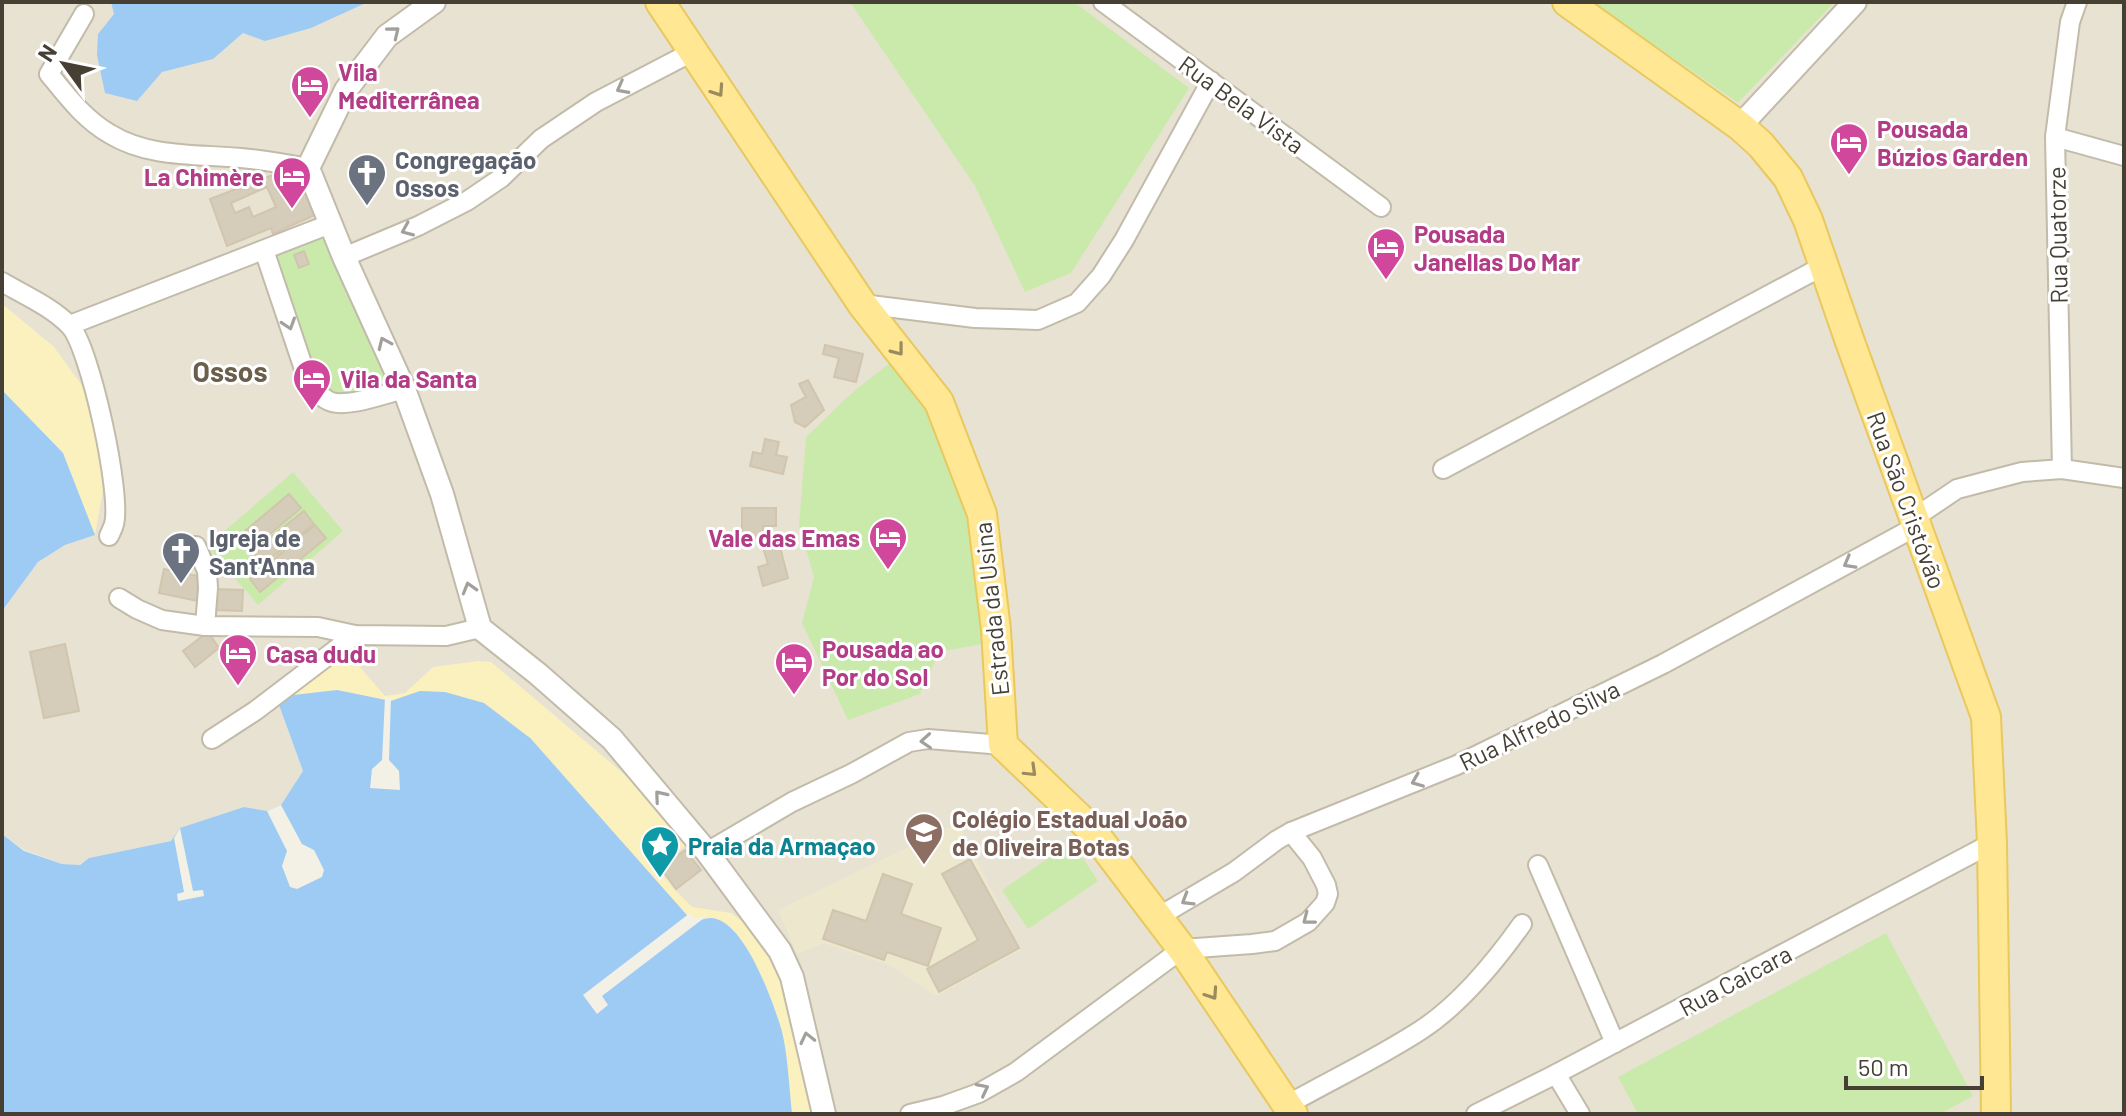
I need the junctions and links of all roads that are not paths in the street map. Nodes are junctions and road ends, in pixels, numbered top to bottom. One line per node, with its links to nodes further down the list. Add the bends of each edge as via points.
1 (434, 2): 13 (street, one-way to 1, via 354,79 387,36)
2 (660, 2): 8 (main road, Estrada da Usina)
3 (1103, 2): 9 (street, Rua Bela Vista)
4 (1567, 2): 10 (main road, Rua São Cristóvão)
5 (1855, 2): 10 (street)
6 (2077, 2): 11 (street, Rua Quatorze)
7 (84, 14): 13 (street, via 49,74 91,122 142,149)
8 (692, 52): 17 (street, one-way to 17, via 596,102 541,139 501,178 467,201); 20 (main road, Estrada da Usina, one-way to 20)
9 (1211, 81): 14 (street, Rua Bela Vista); 20 (street, via 1124,240 1077,303 1038,320)
10 (1740, 126): 18 (main road, Rua São Cristóvão, via 1788,178)
11 (2055, 137): 12 (street); 24 (street, Rua Quatorze)
12 (2124, 156)
13 (308, 168): 15 (street)
14 (1381, 207)
15 (330, 224): 16 (street); 17 (street)
16 (264, 250): 21 (street); 22 (street, one-way to 22, via 315,390 342,404)
17 (344, 257): 22 (street, one-way to 17)
18 (1825, 265): 23 (street); 26 (main road, Rua São Cristóvão)
19 (2, 282): 21 (street)
20 (862, 304): 34 (main road, Estrada da Usina, one-way to 34, via 939,402 982,514)
21 (70, 325): 27 (street, via 89,366 112,468)
22 (404, 389): 31 (street, one-way to 22, via 442,494)
23 (1443, 469)
24 (2062, 469): 25 (street, Rua Alfredo Silva); 26 (street, Rua Alfredo Silva, via 2022,472 1957,489)
25 (2124, 478)
26 (1916, 522): 35 (street, Rua Alfredo Silva, one-way to 35, via 1663,664 1457,765); 36 (main road, Rua São Cristóvão, via 1986,717)
27 (112, 530)
28 (196, 546): 30 (street, via 207,571)
29 (119, 598): 30 (street, via 162,620)
30 (205, 626): 32 (street, via 318,627)
31 (480, 628): 32 (street, via 446,636); 37 (street, one-way to 31, via 612,739)
32 (355, 635): 33 (street)
33 (212, 739)
34 (1003, 745): 37 (street, one-way to 37, via 909,742); 39 (main road, one-way to 39, via 1091,829)
35 (1291, 832): 39 (street, Rua Alfredo Silva, one-way to 39); 41 (street, one-way to 41, via 1326,885 1321,909 1275,941)
36 (1992, 843): 42 (street, Rua Caicara); 49 (main road, Rua São Cristóvão)
37 (707, 852): 45 (street, one-way to 37, via 792,977 780,951)
38 (1538, 865): 42 (street)
39 (1158, 917): 41 (main road)
40 (1522, 924): 44 (street, via 1467,992 1423,1029)
41 (1182, 949): 44 (main road, one-way to 44); 46 (street, one-way to 41, via 979,1093 1016,1072)
42 (1615, 1043): 43 (street, Rua Caicara)
43 (1556, 1074): 47 (street, Rua Caicara); 48 (street)
44 (1290, 1109)
45 (824, 1114)
46 (910, 1114)
47 (1476, 1114)
48 (1580, 1114)
49 (1996, 1114)

